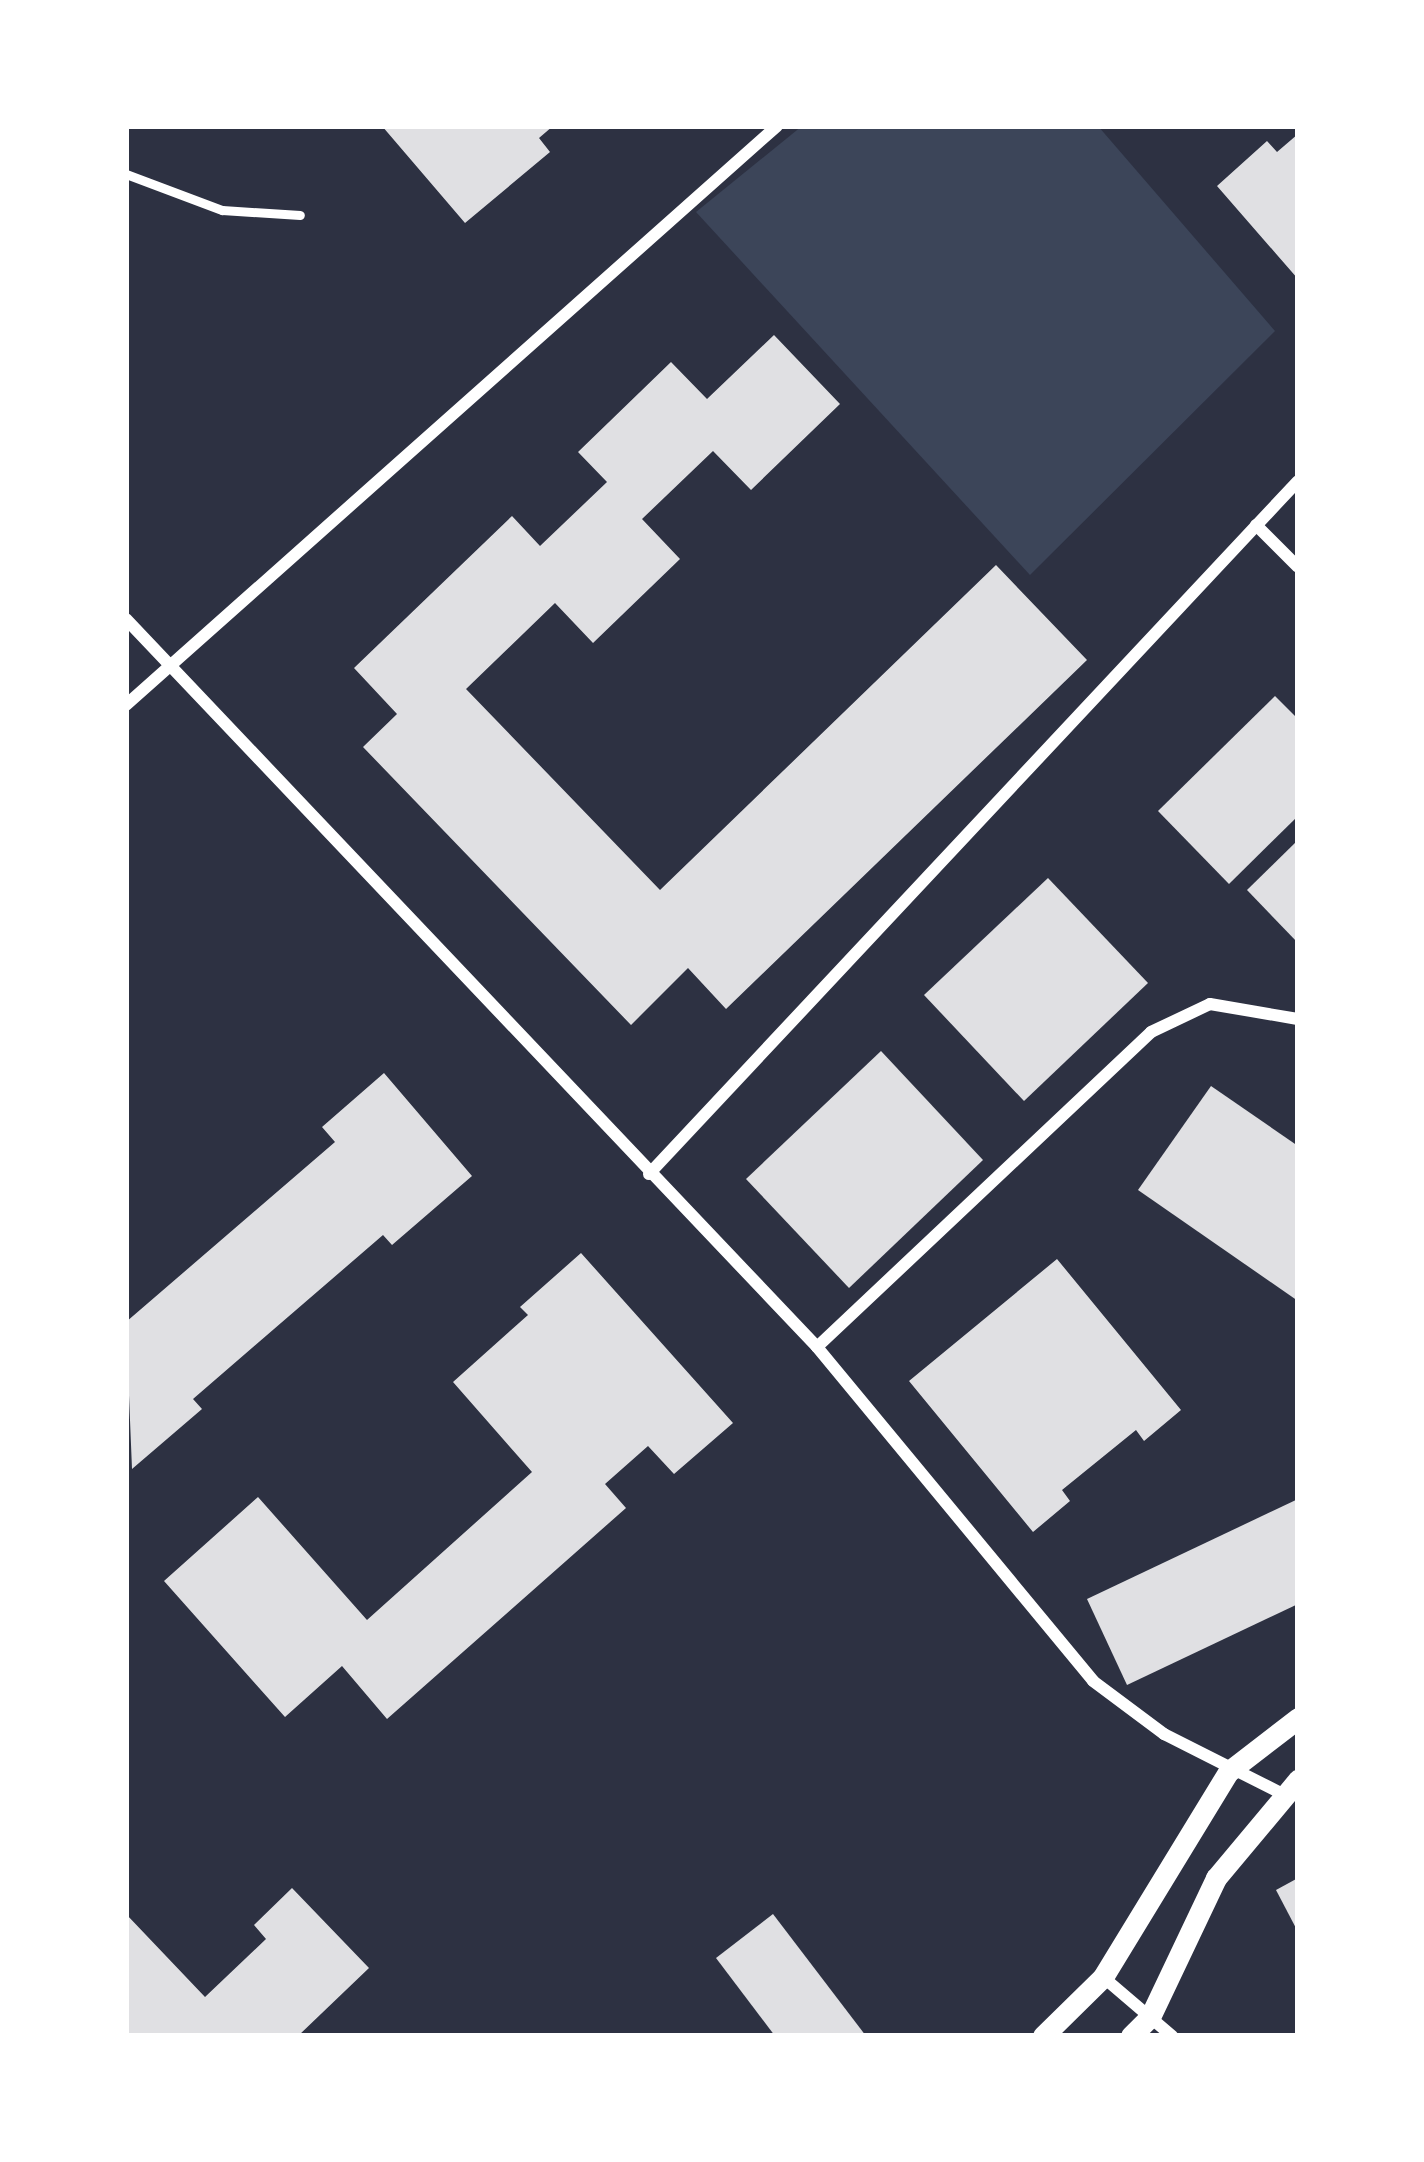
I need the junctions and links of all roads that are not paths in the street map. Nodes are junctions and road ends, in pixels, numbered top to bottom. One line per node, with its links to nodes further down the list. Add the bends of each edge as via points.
1 (750, 126): 3 (lane)
2 (778, 126): 3 (street)
3 (762, 139): 10 (street)
4 (126, 174): 5 (lane, via 222,210)
5 (300, 214)
6 (1298, 481): 7 (street)
7 (1256, 525): 8 (street); 13 (street)
8 (1298, 568)
9 (126, 620): 10 (street)
10 (170, 662): 11 (street); 13 (street)
11 (126, 705)
12 (1298, 1019): 14 (street, via 1210,1004 1150,1032)
13 (650, 1174): 14 (street)
14 (817, 1347): 16 (street, via 1093,1681)
15 (1298, 1718): 16 (street)
16 (1228, 1772): 17 (street); 18 (street)
17 (1290, 1786): 19 (street, via 1216,1878)
18 (1103, 1977): 19 (street); 20 (street)
19 (1150, 2017): 21 (street); 22 (street)
20 (1042, 2036)
21 (1131, 2036)
22 (1172, 2036)

